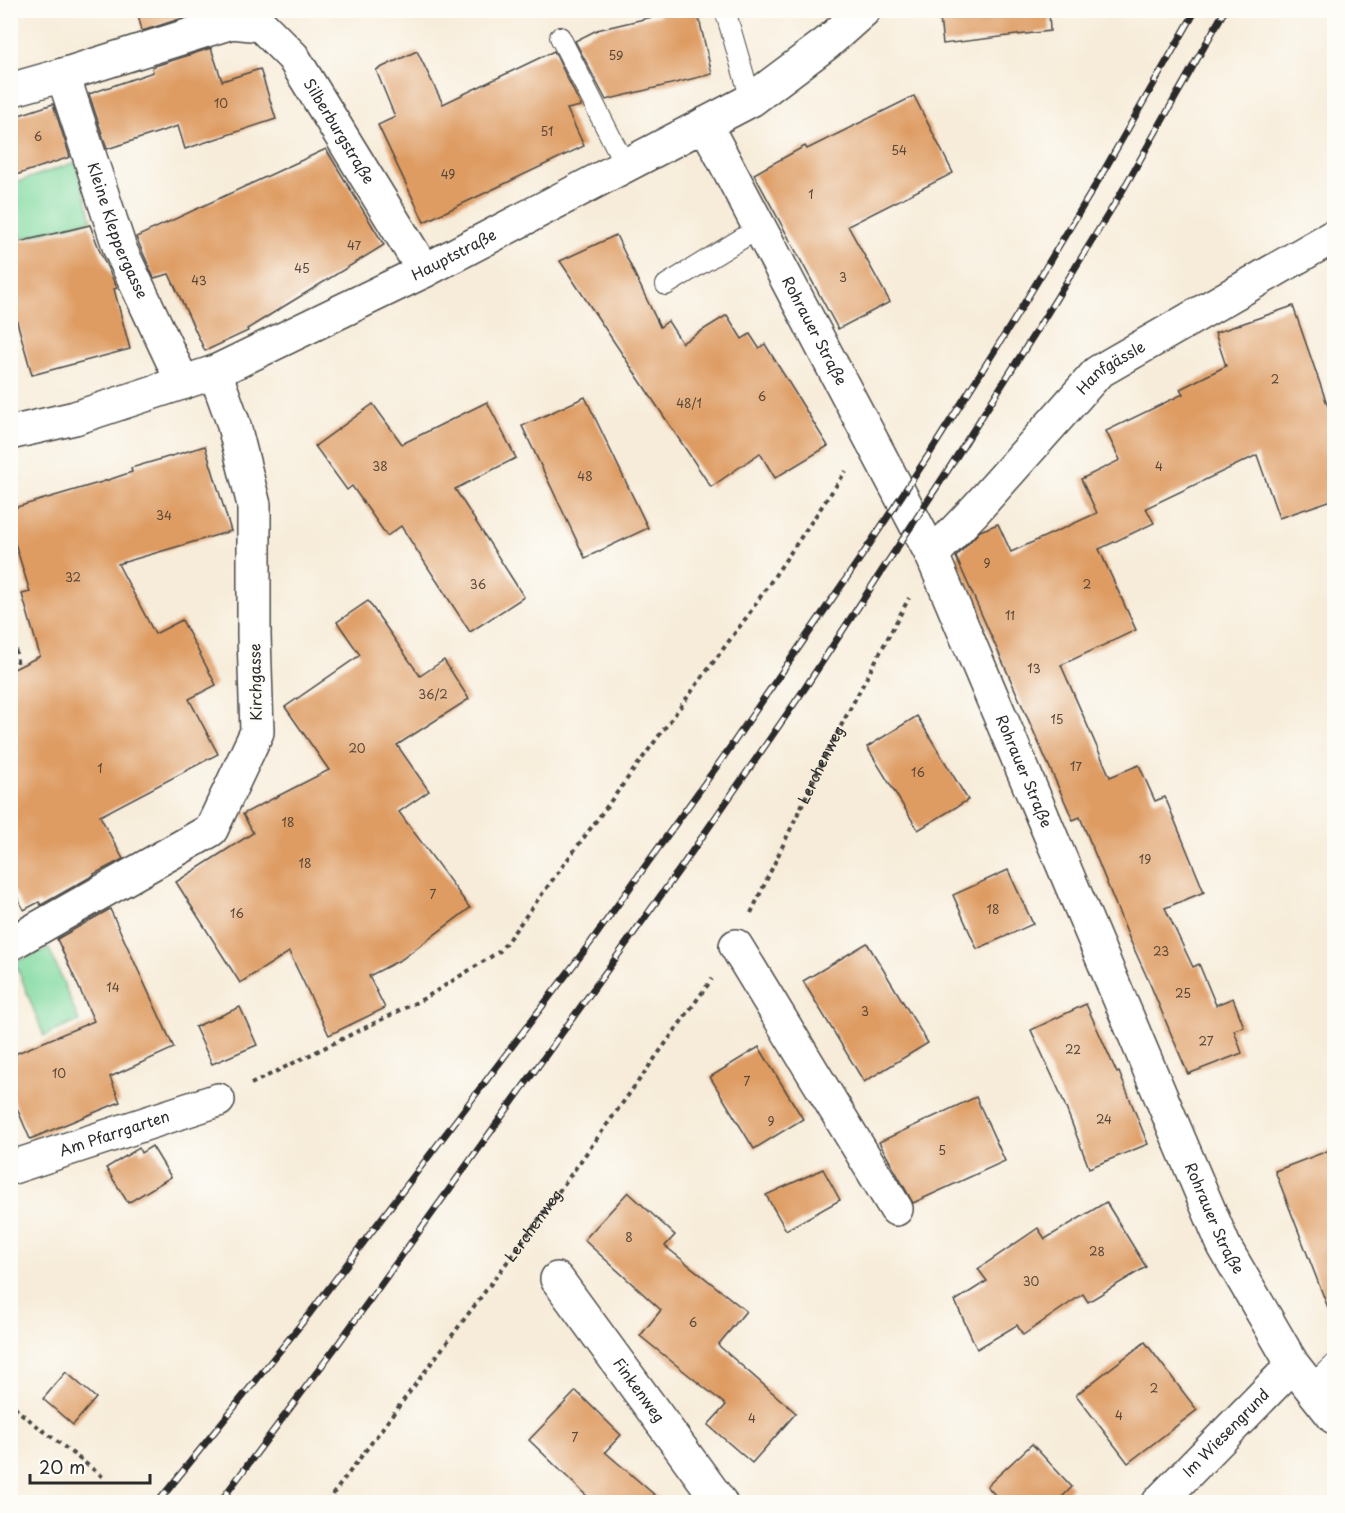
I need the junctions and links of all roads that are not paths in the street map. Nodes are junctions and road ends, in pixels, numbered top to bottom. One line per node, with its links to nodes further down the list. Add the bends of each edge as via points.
1 (725, 10): 7 (lane)
2 (864, 10): 7 (street, Hauptstraße)
3 (230, 16): 5 (street, Silberburgstraße); 12 (street, Silberburgstraße, via 261,26 293,57)
4 (560, 37): 9 (lane)
5 (63, 75): 6 (street, Silberburgstraße); 15 (street, Kleine Kleppergasse, via 120,249)
6 (10, 90)
7 (751, 100): 8 (street, Hauptstraße)
8 (705, 124): 9 (street, Hauptstraße); 10 (street, Rohrauer Straße)
9 (625, 165): 12 (street, Hauptstraße)
10 (759, 228): 13 (lane); 17 (street, Rohrauer Straße)
11 (1333, 244): 17 (street, Hanfgässle, via 1098,372)
12 (424, 271): 14 (street, Hauptstraße)
13 (666, 285)
14 (214, 372): 15 (street, Hauptstraße); 18 (street, Kirchgasse, via 233,422 254,505 257,732 211,831)
15 (183, 383): 16 (street, Hauptstraße, via 75,418)
16 (10, 433)
17 (932, 555): 25 (street, Rohrauer Straße, via 1224,1246)
18 (10, 944)
19 (736, 946): 22 (street)
20 (218, 1100): 21 (street, Am Pfarrgarten)
21 (10, 1168)
22 (896, 1209)
23 (557, 1279): 27 (street, Finkenweg)
24 (1335, 1364): 25 (lane)
25 (1302, 1376): 26 (street, Rohrauer Straße); 28 (street, Im Wiesengrund)
26 (1335, 1417)
27 (720, 1503)
28 (1159, 1503)

